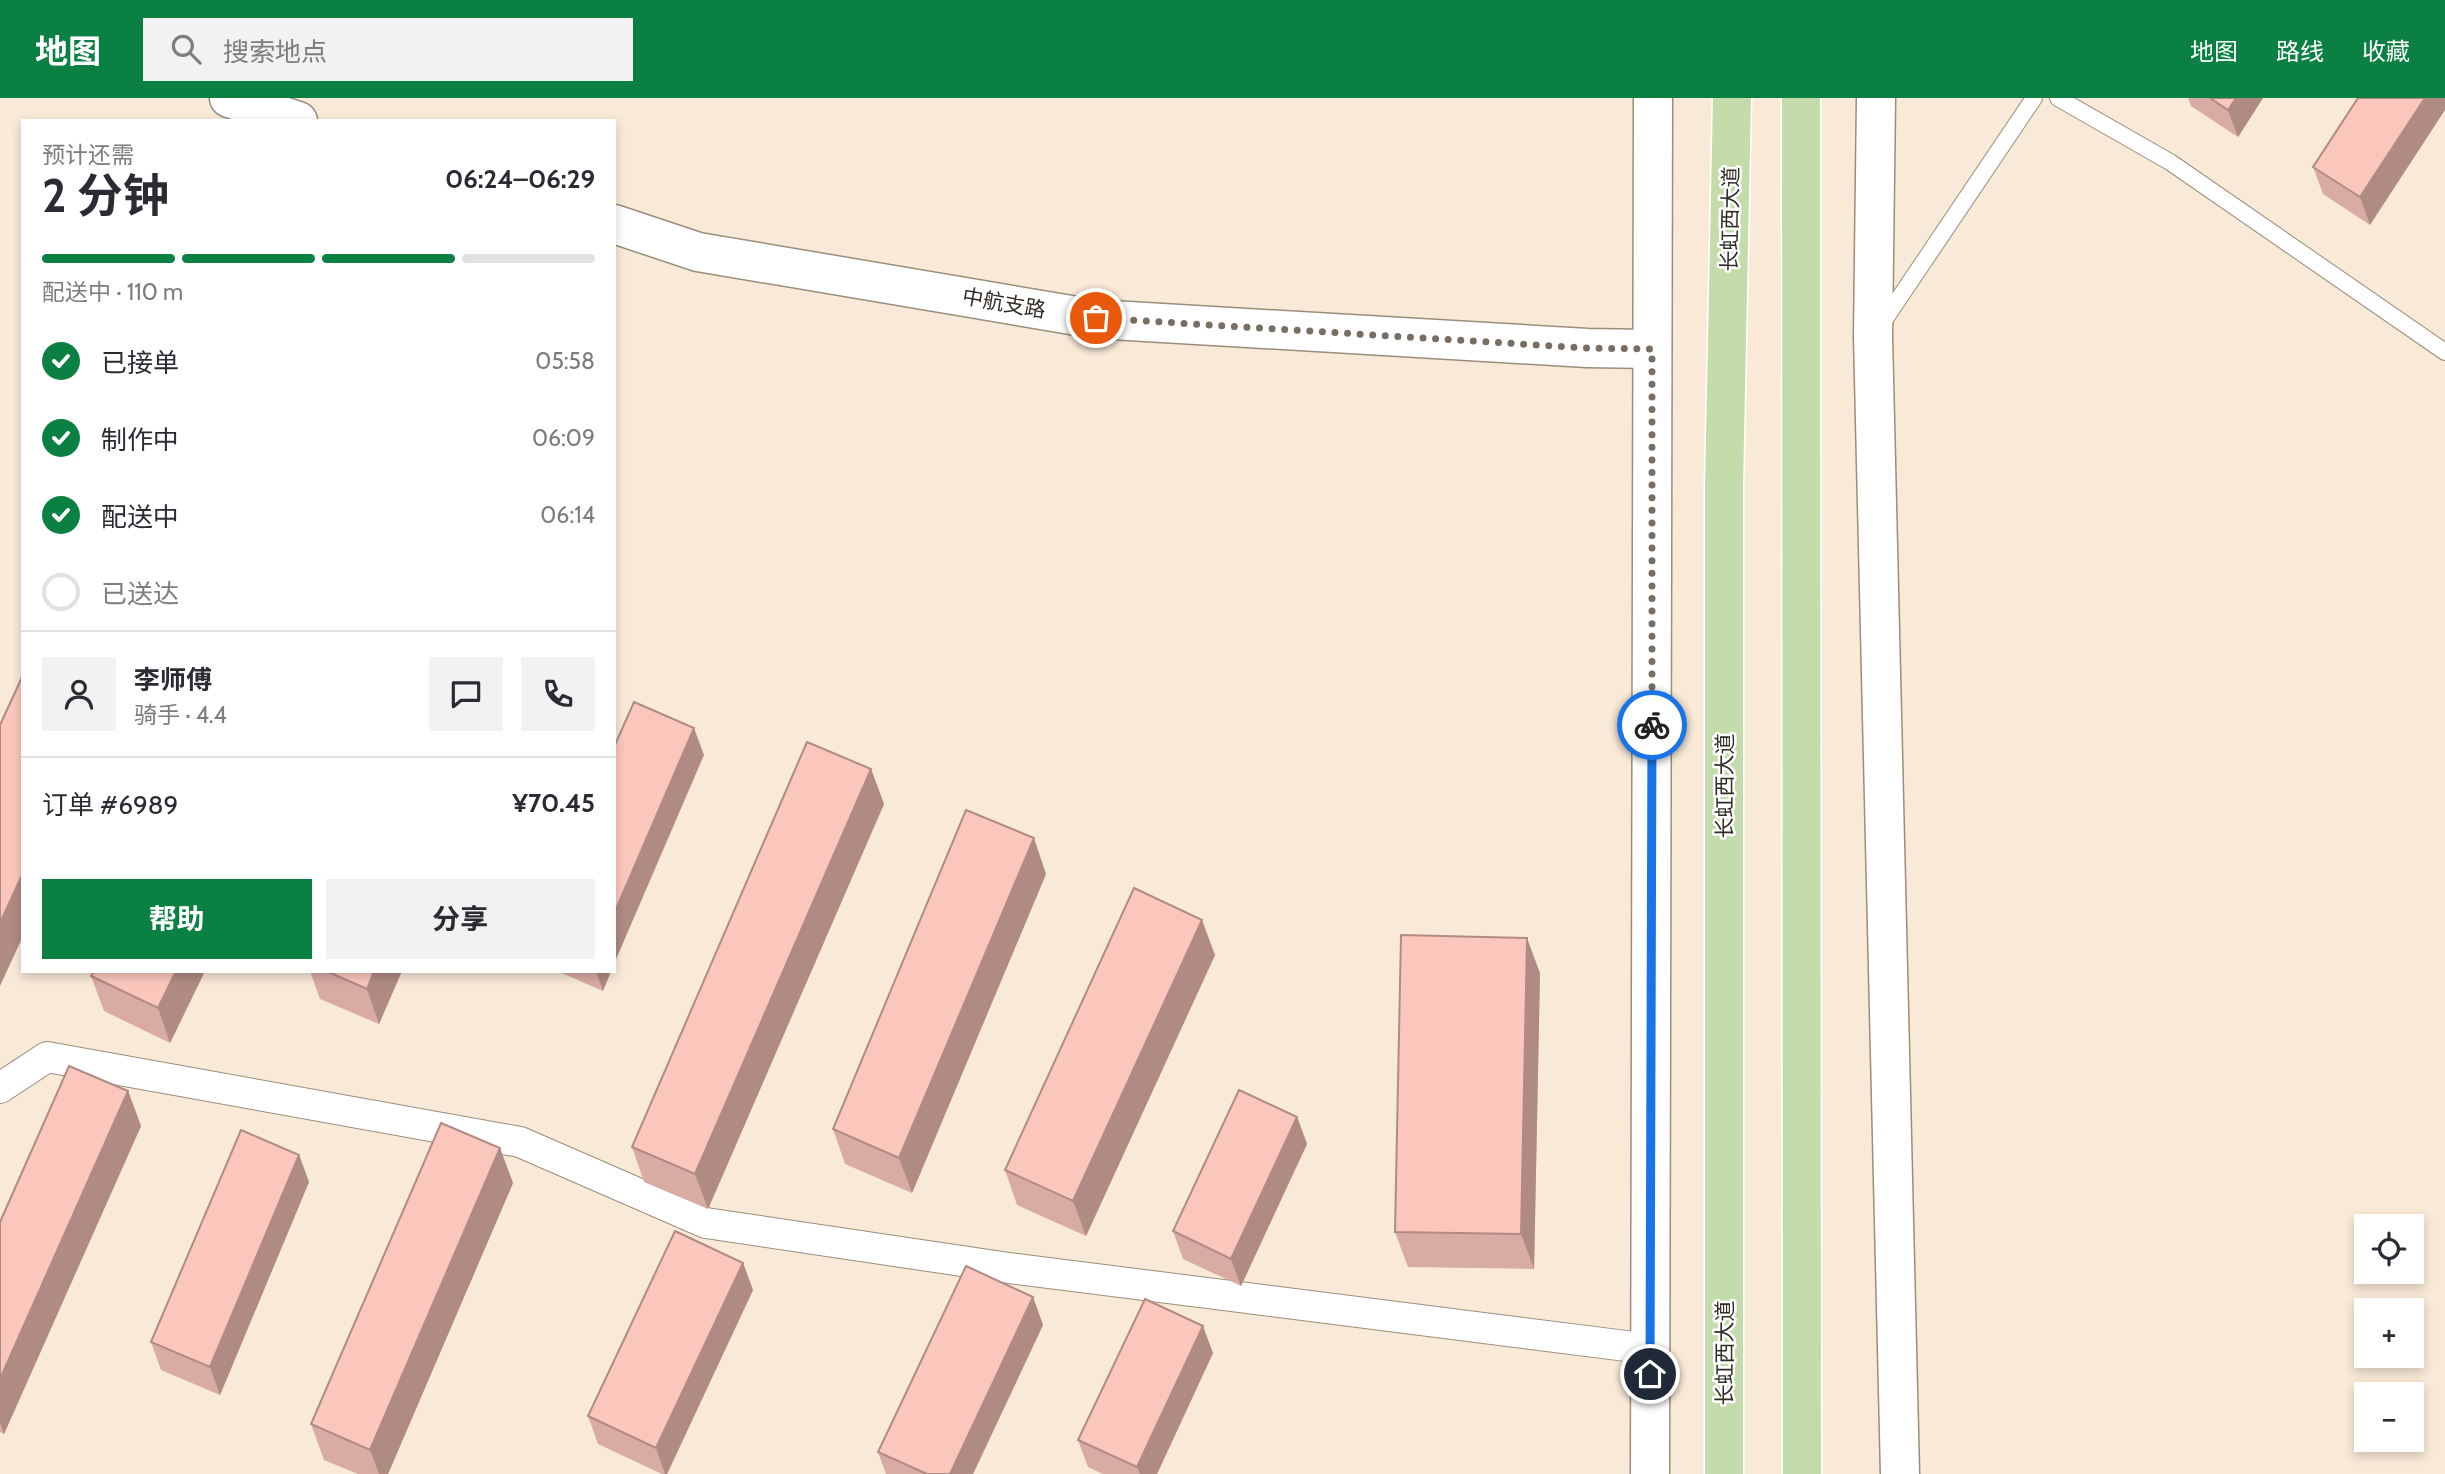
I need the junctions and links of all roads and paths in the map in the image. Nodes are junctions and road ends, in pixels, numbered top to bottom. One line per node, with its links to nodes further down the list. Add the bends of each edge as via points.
1 (229, 98): 8 (street)
2 (1653, 98): 11 (street)
3 (1732, 98): 16 (main road, 长虹西大道, via 1724,487)
4 (1801, 98): 17 (main road)
5 (1876, 98): 10 (street)
6 (2034, 98): 10 (lane)
7 (2059, 98): 12 (lane, via 2170,162)
8 (292, 119)
9 (616, 226): 11 (street, 中航支路, via 698,252 1096,318)
10 (1873, 336): 18 (street)
11 (1652, 349): 14 (street)
12 (2445, 352)
13 (0, 1088): 14 (street, via 47,1056 520,1142 706,1223 1009,1268)
14 (1650, 1349): 15 (street)
15 (1650, 1474)
16 (1724, 1474)
17 (1802, 1474)
18 (1900, 1474)

